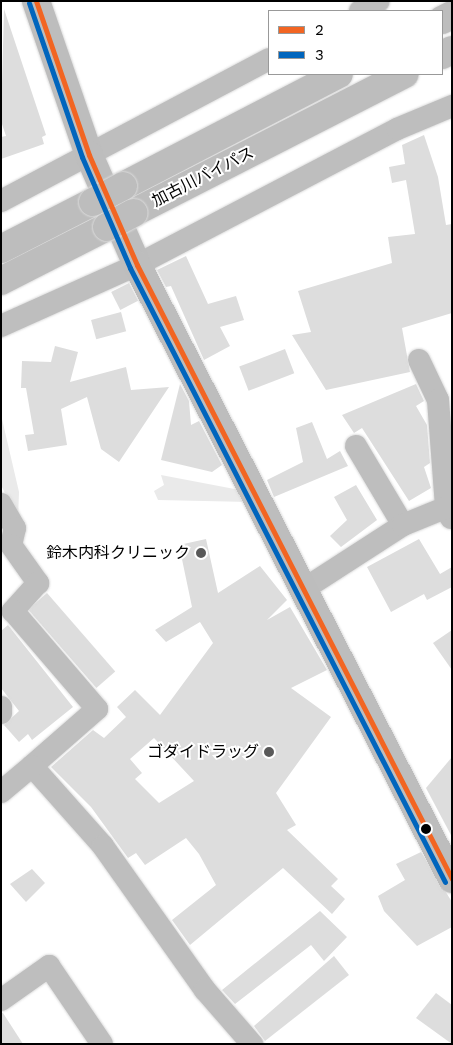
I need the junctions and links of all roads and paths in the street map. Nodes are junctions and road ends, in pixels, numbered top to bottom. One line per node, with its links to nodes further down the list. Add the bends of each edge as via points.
1 (36, 1): 8 (main road)
2 (379, 1): 3 (street)
3 (362, 10)
4 (268, 60): 8 (street)
5 (337, 75): 10 (main road, 加古川バイパス, bridge)
6 (403, 75): 12 (main road, 加古川バイパス, bridge)
7 (452, 106): 11 (street, via 397,129)
8 (89, 155): 9 (street); 11 (main road)
9 (1, 201)
10 (1, 249)
11 (137, 264): 13 (street); 20 (main road)
12 (1, 281)
13 (1, 326)
14 (419, 360): 17 (street, via 438,400)
15 (356, 446): 18 (street)
16 (1, 504): 19 (street, via 15,528)
17 (450, 510): 18 (street)
18 (403, 525): 20 (street)
19 (6, 549): 23 (street, via 38,583 13,611 97,709)
20 (304, 589): 25 (main road)
21 (1, 707): 22 (street)
22 (1, 713)
23 (32, 766): 24 (street); 28 (street, via 103,846 205,990)
24 (1, 792)
25 (452, 879)
26 (1, 1000): 27 (street, via 49,966)
27 (102, 1044)
28 (252, 1044)

